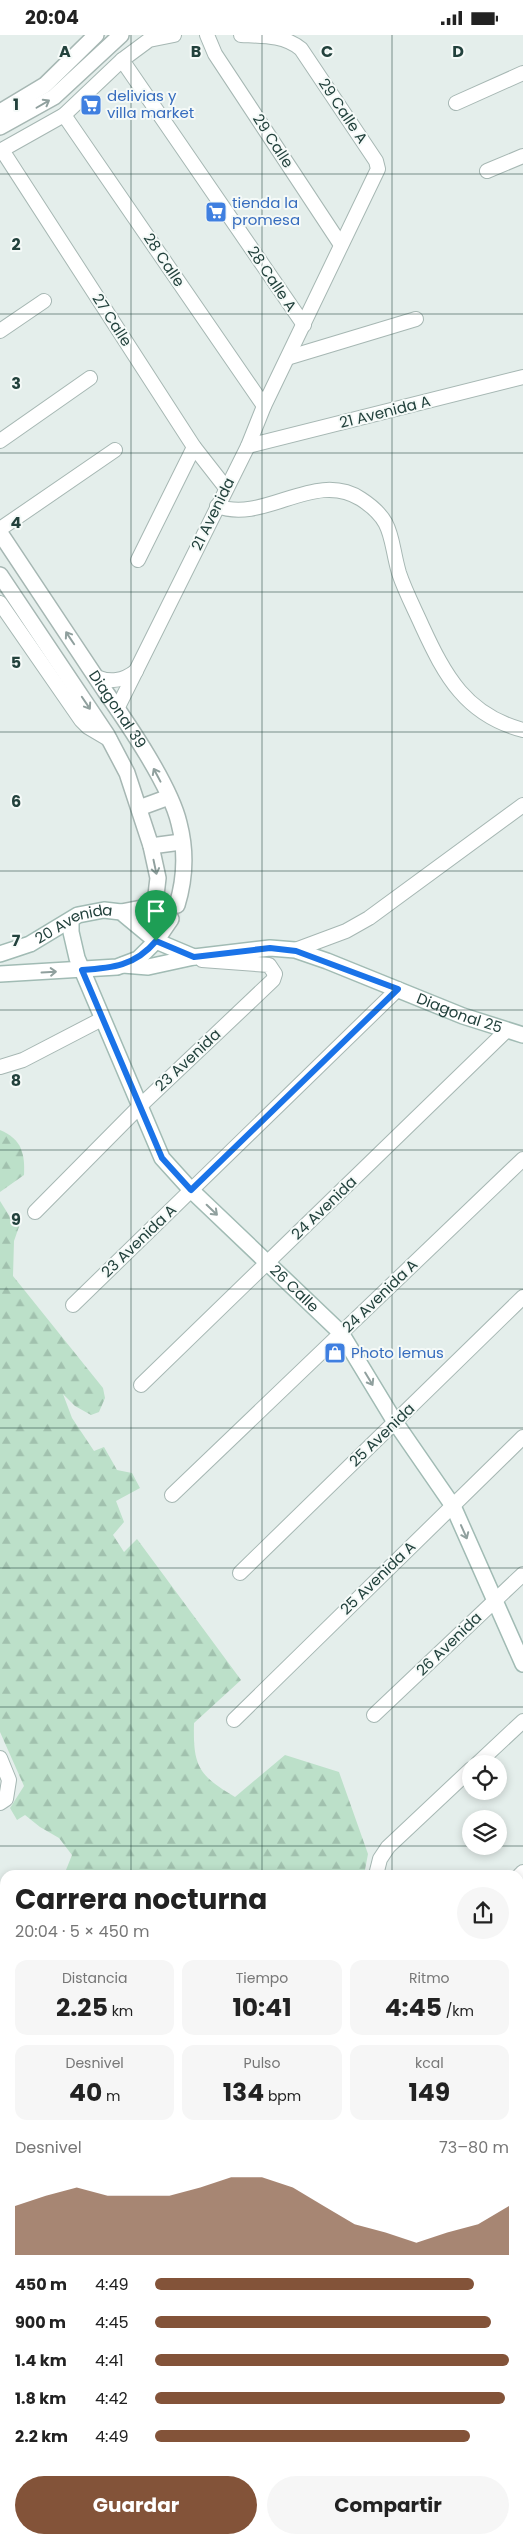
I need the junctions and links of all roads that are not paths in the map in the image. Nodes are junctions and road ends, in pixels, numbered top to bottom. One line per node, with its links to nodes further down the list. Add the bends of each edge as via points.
1 (96, 35): 9 (main road, via 51,81)
2 (121, 35): 11 (main road, one-way to 2, via 54,97)
3 (174, 35): 6 (street, via 149,40)
4 (207, 35): 16 (street, 29 Calle, via 216,54)
5 (241, 35): 15 (street, 29 Calle A, via 280,36 292,40 301,49 376,161)
6 (122, 60): 10 (street); 19 (street, 28 Calle A)
7 (523, 73): 8 (street)
8 (456, 103)
9 (0, 112)
10 (64, 115): 12 (street); 24 (street, 28 Calle)
11 (0, 127)
12 (1, 151): 26 (street, 27 Calle)
13 (523, 156): 14 (street)
14 (487, 171)
15 (376, 176): 16 (street, 21 Avenida)
16 (341, 245): 19 (street, 21 Avenida)
17 (44, 301): 20 (street)
18 (416, 319): 21 (street)
19 (304, 325): 21 (street, 21 Avenida)
20 (0, 331)
21 (290, 357): 24 (street, 21 Avenida)
22 (523, 377): 27 (street, 21 Avenida A)
23 (90, 378): 25 (street)
24 (264, 406): 27 (street, 21 Avenida)
25 (0, 441)
26 (194, 447): 29 (street, 27 Calle); 32 (street)
27 (248, 447): 29 (street, 21 Avenida)
28 (115, 450): 31 (street)
29 (226, 488): 30 (street, 21 Avenida)
30 (217, 506): 35 (street, 21 Avenida); 38 (street, via 244,511 330,489 345,491 361,499 388,525 404,587 441,668 486,715 504,725)
31 (0, 531): 36 (main road, Diagonal 39, one-way to 31)
32 (138, 560)
33 (0, 575): 39 (main road, Diagonal 39, one-way to 39)
34 (0, 603): 39 (street, via 82,720)
35 (136, 671): 36 (street, via 119,680); 37 (street, 21 Avenida)
36 (96, 677): 37 (main road, Diagonal 39)
37 (117, 709): 40 (main road, Diagonal 39, one-way to 37)
38 (523, 730)
39 (110, 740): 42 (main road, Diagonal 39, via 127,773)
40 (169, 797): 42 (main road); 43 (main road, Diagonal 39, via 179,822)
41 (523, 805): 48 (street, via 369,919)
42 (139, 808): 44 (main road, Diagonal 39)
43 (181, 842): 44 (main road); 47 (main road, Diagonal 39, via 184,876 174,912)
44 (151, 846): 45 (main road, Diagonal 39, one-way to 45, via 158,878 152,901)
45 (121, 912): 46 (main road, 20 Avenida, via 95,910); 47 (main road, 20 Avenida)
46 (71, 920): 49 (main road, 20 Avenida, via 30,944); 52 (main road, 26 Calle, via 73,945)
47 (156, 941): 50 (main road, Diagonal 25); 51 (main road, 20 Avenida, via 144,954)
48 (296, 951): 50 (main road, Diagonal 25, via 270,948); 54 (main road, Diagonal 25)
49 (0, 954)
50 (194, 957): 51 (main road, Diagonal 25, via 148,967); 59 (street, 23 Avenida, via 207,961 270,965 275,971 273,980)
51 (124, 965): 52 (main road, 20 Avenida)
52 (82, 970): 53 (main road, 20 Avenida, one-way to 52); 55 (main road, 26 Calle)
53 (0, 974)
54 (398, 989): 56 (main road, Diagonal 25); 61 (street, 23 Avenida A)
55 (102, 1019): 58 (street, via 23,1060); 59 (main road, 26 Calle)
56 (506, 1031): 57 (main road, Diagonal 25); 63 (street, 24 Avenida)
57 (523, 1035)
58 (0, 1067)
59 (139, 1107): 61 (main road, 26 Calle, via 162,1158); 62 (street, 23 Avenida)
60 (523, 1159): 66 (street, 24 Avenida A)
61 (191, 1190): 63 (main road, 26 Calle, one-way to 63); 65 (street, 23 Avenida A)
62 (35, 1212)
63 (266, 1263): 66 (main road, 26 Calle); 67 (street, 24 Avenida)
64 (523, 1297): 68 (street, 25 Avenida)
65 (73, 1305)
66 (341, 1333): 68 (main road, 26 Calle, one-way to 68); 70 (street, 24 Avenida A)
67 (141, 1385)
68 (395, 1421): 71 (main road, 26 Calle); 72 (street, 25 Avenida)
69 (523, 1437): 71 (street, 25 Avenida A)
70 (172, 1495)
71 (453, 1506): 74 (main road, 26 Calle, one-way to 74); 77 (street, 25 Avenida A)
72 (240, 1573)
73 (523, 1574): 74 (street, 26 Avenida)
74 (495, 1601): 75 (main road, 26 Calle); 76 (street, 26 Avenida)
75 (523, 1664)
76 (374, 1715)
77 (234, 1720)
78 (523, 1721): 79 (street)
79 (487, 1755)
80 (0, 1758): 82 (street, via 9,1780 6,1799)
81 (462, 1777): 83 (street, via 388,1847)
82 (0, 1803)
83 (377, 1870)

